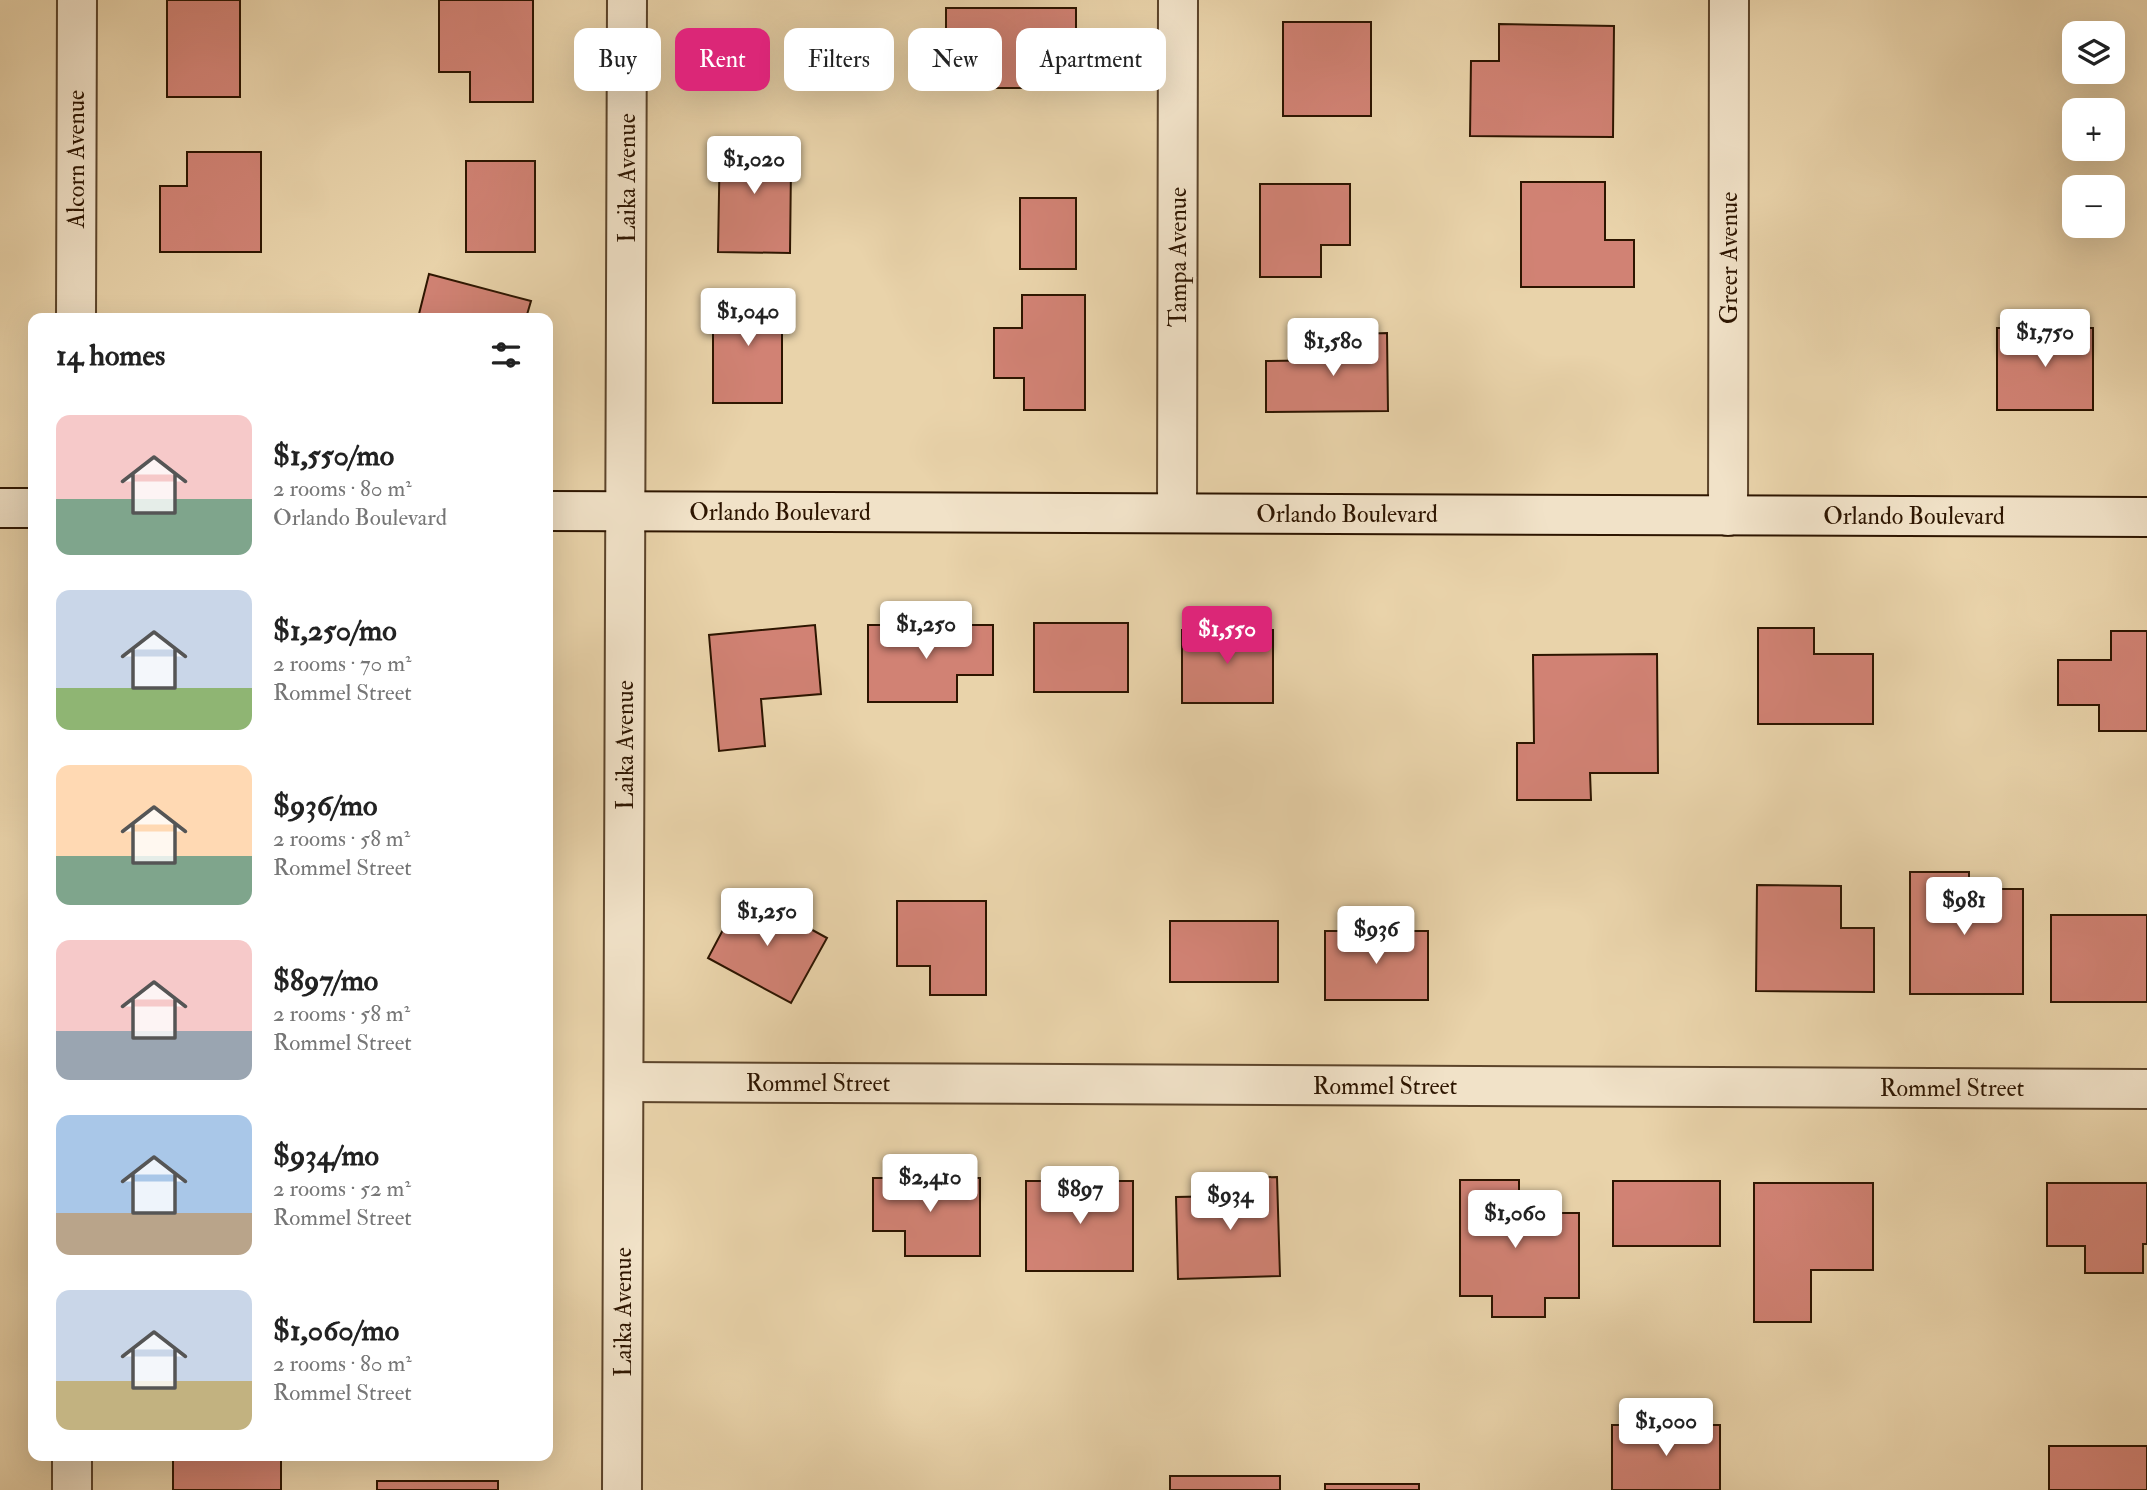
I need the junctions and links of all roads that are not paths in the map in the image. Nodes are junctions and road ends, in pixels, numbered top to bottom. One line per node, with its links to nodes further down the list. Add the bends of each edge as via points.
1 (77, 0): 5 (street, Alcorn Avenue)
2 (627, 0): 9 (street, Laika Avenue)
3 (1178, 0): 10 (street, Tampa Avenue)
4 (1729, 0): 11 (street, Greer Avenue)
5 (76, 313)
6 (0, 508): 7 (street)
7 (28, 508)
8 (553, 511): 9 (street, Orlando Boulevard)
9 (626, 511): 10 (street, Orlando Boulevard); 13 (street, Laika Avenue)
10 (1177, 513): 11 (street, Orlando Boulevard)
11 (1728, 516): 12 (street, Orlando Boulevard)
12 (2147, 517)
13 (624, 1082): 14 (street, Rommel Street); 17 (street, Laika Avenue)
14 (2147, 1089)
15 (72, 1461): 16 (street)
16 (72, 1490)
17 (622, 1490)

